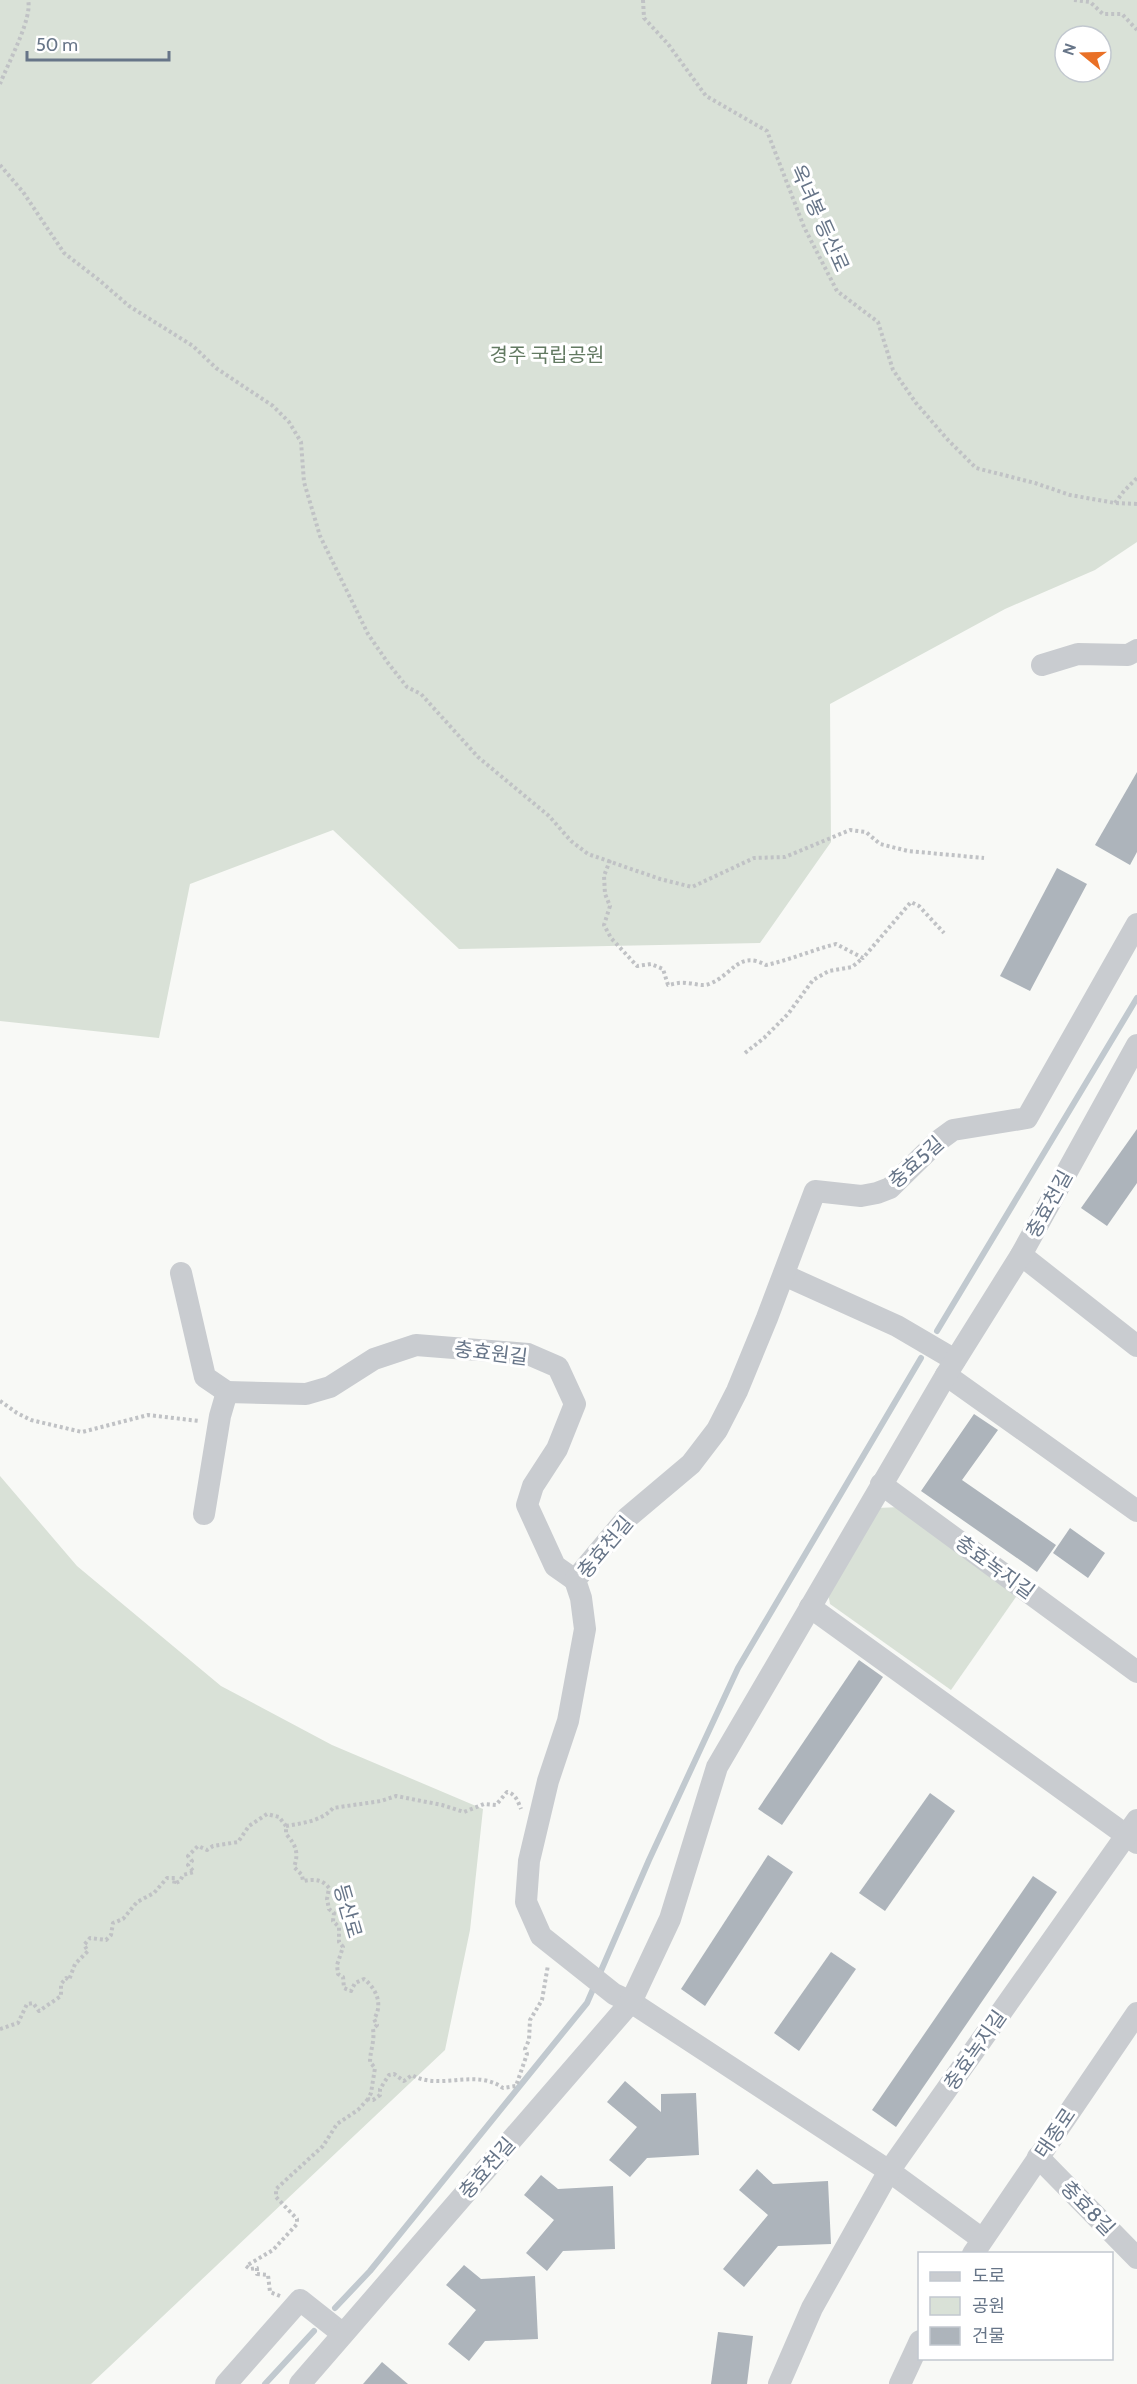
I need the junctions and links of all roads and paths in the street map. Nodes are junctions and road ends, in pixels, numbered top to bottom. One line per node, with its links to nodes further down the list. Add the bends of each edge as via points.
1 (28, 0): 5 (path, via 23,28)
2 (643, 0): 8 (path, 옥녀봉 등산로, via 644,18 706,96 767,131 804,227 837,291 878,322 893,370 948,440 976,468 1070,495)
3 (1074, 0): 4 (path, via 1090,2 1103,14 1122,14)
4 (1137, 30)
5 (0, 84)
6 (0, 165): 13 (path, via 64,253 129,306 193,346 289,422 301,442 304,482 320,536 368,634 388,663 478,757 549,816 571,841 588,854)
7 (1137, 478): 8 (path)
8 (1115, 503): 9 (path, 옥녀봉 등산로)
9 (1137, 504)
10 (1137, 650): 11 (street, via 1128,655 1078,654)
11 (1042, 665)
12 (984, 858): 13 (path, via 908,851 880,844 866,832 850,830 785,857 754,858 692,887)
13 (610, 860): 16 (path, via 604,876 610,906 604,925 638,966 651,964 663,969 668,985 707,985 723,978 741,961 754,959 766,965 836,944)
14 (1137, 924): 21 (street, 충효5길, via 1027,1118 953,1130 890,1188 877,1193 861,1196 815,1191)
15 (944, 933): 16 (path, via 911,902)
16 (863, 957): 18 (path, via 852,967 829,971 813,980 788,1014)
17 (1137, 1045): 19 (street, 충효천길)
18 (745, 1053)
19 (1021, 1255): 22 (street); 23 (street, 충효천길)
20 (181, 1273): 25 (street, via 206,1377)
21 (784, 1275): 23 (street, via 897,1326); 29 (street, 충효천길, via 717,1430 691,1464 627,1518)
22 (1137, 1346)
23 (950, 1367): 26 (street, 충효천길); 27 (street)
24 (0, 1401): 25 (path, via 31,1420 82,1432 148,1415 204,1421)
25 (224, 1402): 28 (street); 29 (street, 충효원길, via 306,1394 330,1387 374,1359 416,1345 528,1354 558,1367 575,1404 557,1449 533,1486 527,1505 555,1566)
26 (881, 1484): 30 (street, 충효천길); 31 (street, 충효녹지길)
27 (1137, 1511)
28 (204, 1514)
29 (575, 1580): 34 (street, 충효천길, via 585,1629 568,1721)
30 (810, 1607): 33 (street, 충효녹지길); 36 (street, 충효천길, via 717,1767 670,1919)
31 (1137, 1672)
32 (286, 1826): 34 (path, via 327,1815 333,1808 396,1796 464,1812 484,1804 495,1805 507,1792 516,1798); 38 (path, via 279,1817 267,1814 249,1827 238,1842 207,1850 198,1846 188,1856 192,1861 188,1865 194,1872 183,1875 174,1884 175,1878 167,1878 123,1919 113,1923 106,1940 90,1938 84,1945 88,1951 75,1964 69,1980 66,1978 61,1984 61,1995 39,2011 33,2003 27,2004 18,2023); 39 (path, 등산로, via 286,1834 295,1845 294,1868 303,1881 313,1879 329,1888 329,1909 334,1913 333,1921 339,1927 343,1947 337,1965 344,1988 351,1991 355,1983 364,1979 377,1994 379,2012 374,2019 377,2025 370,2051 370,2062 375,2068)
33 (1134, 1832): 41 (street, 충효녹지길)
34 (535, 1838): 35 (street, 충효천길, via 526,1902)
35 (544, 1938): 36 (street, 충효천길, via 614,1994); 39 (path, via 548,1964 542,2000 530,2020 527,2054 516,2086 504,2088 495,2082 470,2079 432,2082 412,2075 404,2081 393,2074 388,2075 380,2095)
36 (631, 2002): 41 (street); 45 (street, 충효천길)
37 (1137, 2013): 40 (street, 태종로)
38 (0, 2029)
39 (368, 2099): 44 (path, via 337,2124 323,2146 276,2189 276,2197 291,2211 297,2224 273,2250 246,2266 257,2268 256,2274 268,2275 270,2292)
40 (1038, 2157): 42 (street, 태종로); 43 (street, 충효8길)
41 (889, 2171): 42 (street); 49 (street, 충효녹지길, via 812,2308)
42 (977, 2246)
43 (1137, 2258)
44 (300, 2300): 45 (street); 47 (street)
45 (343, 2334): 48 (street, 충효천길)
46 (918, 2345): 50 (street)
47 (226, 2384)
48 (300, 2384)
49 (779, 2384)
50 (900, 2384)

